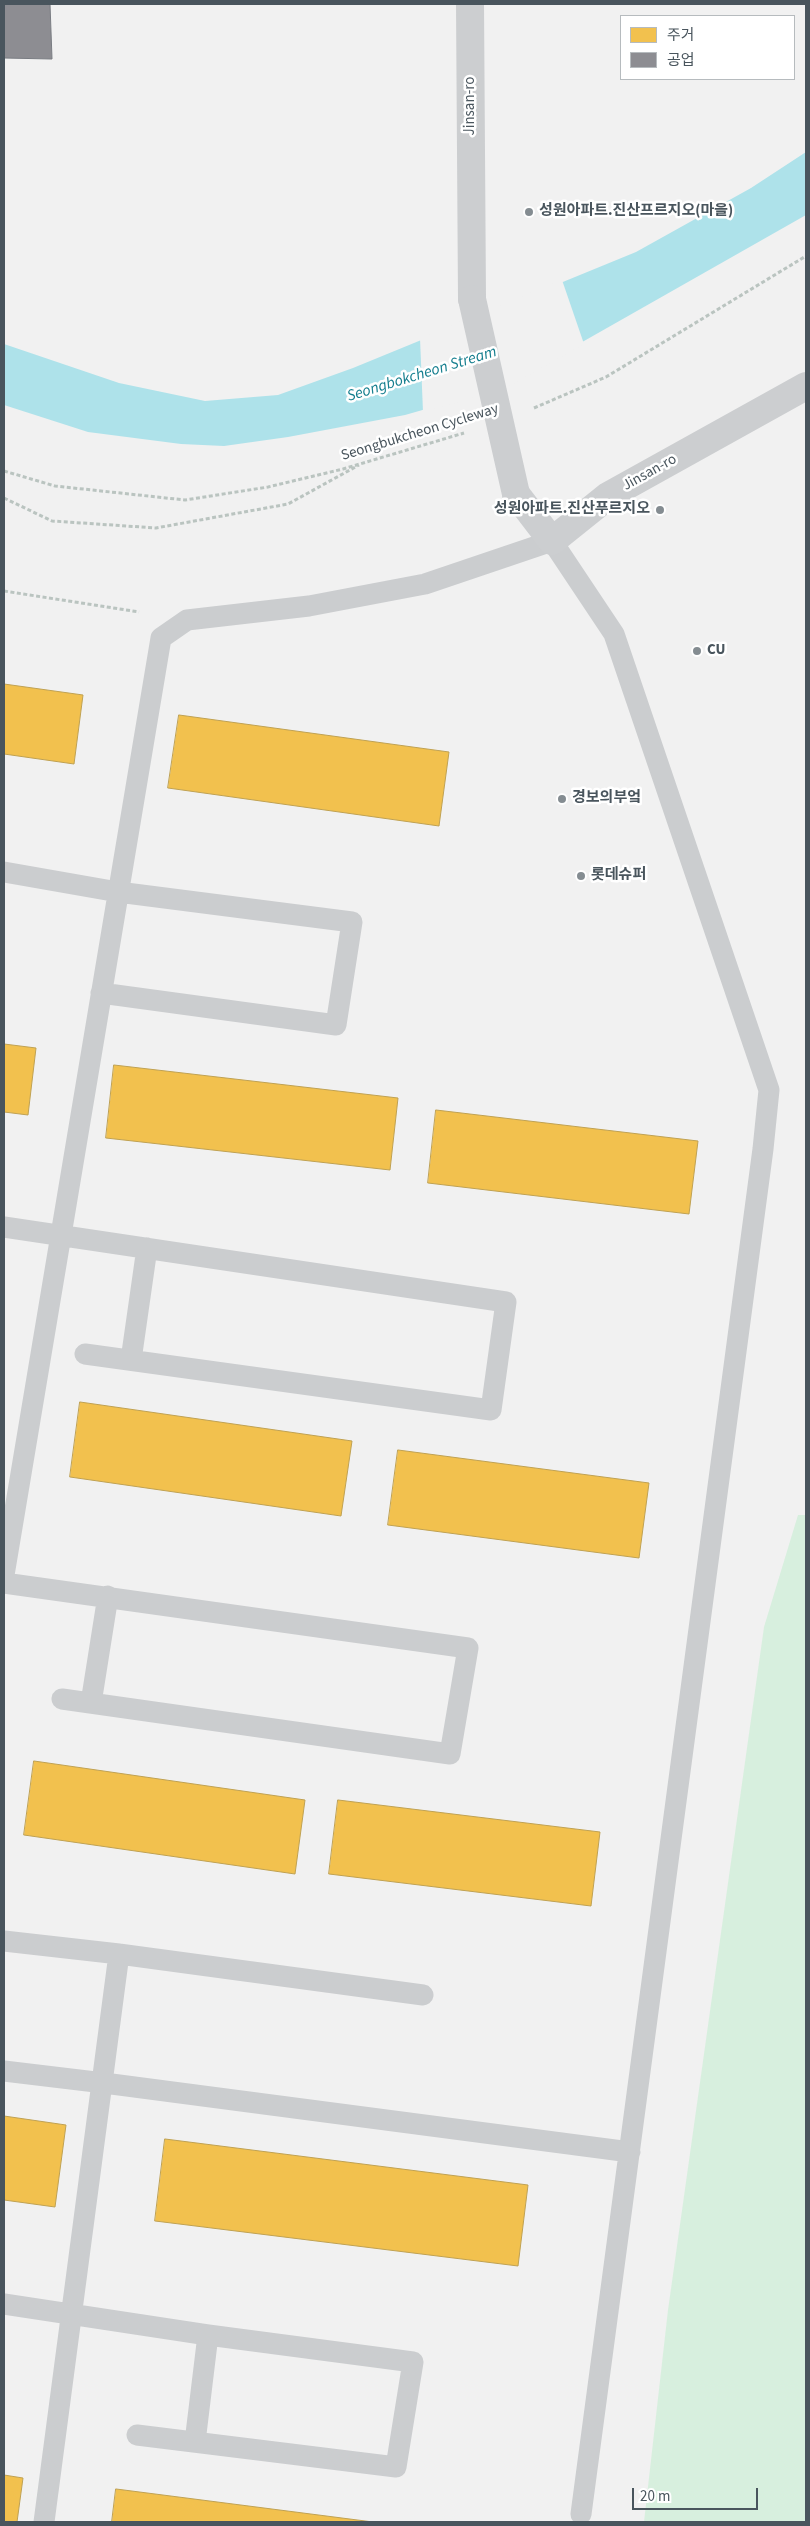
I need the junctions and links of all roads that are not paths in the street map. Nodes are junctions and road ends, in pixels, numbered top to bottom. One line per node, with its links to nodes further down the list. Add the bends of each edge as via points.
1 (470, 4): 3 (street, Jinsan-ro, bridge, via 472,299 516,494)
2 (806, 386): 3 (street, Jinsan-ro, via 608,496)
3 (552, 541): 5 (lane, via 425,584 310,606 187,620 161,638); 22 (lane, via 614,634 769,1090)
4 (4, 872): 5 (lane)
5 (118, 892): 6 (lane); 6 (lane, via 352,922 336,1025)
6 (101, 993): 8 (lane)
7 (4, 1227): 8 (lane)
8 (61, 1235): 9 (lane); 12 (lane)
9 (147, 1248): 11 (lane); 11 (lane, via 506,1302 491,1410)
10 (85, 1354): 11 (lane)
11 (131, 1360)
12 (4, 1575)
13 (4, 1583): 14 (lane)
14 (108, 1596): 16 (lane); 16 (lane, via 468,1648 450,1754)
15 (62, 1699): 16 (lane)
16 (91, 1703)
17 (4, 1941): 18 (lane)
18 (119, 1954): 19 (lane); 21 (lane)
19 (423, 1995)
20 (4, 2072): 21 (lane)
21 (104, 2083): 22 (lane); 24 (lane)
22 (630, 2152): 28 (lane)
23 (4, 2304): 24 (lane)
24 (73, 2313): 25 (lane); 29 (lane)
25 (208, 2335): 27 (lane); 27 (lane, via 413,2362 396,2467)
26 (137, 2435): 27 (lane)
27 (195, 2442)
28 (580, 2514)
29 (44, 2522)

